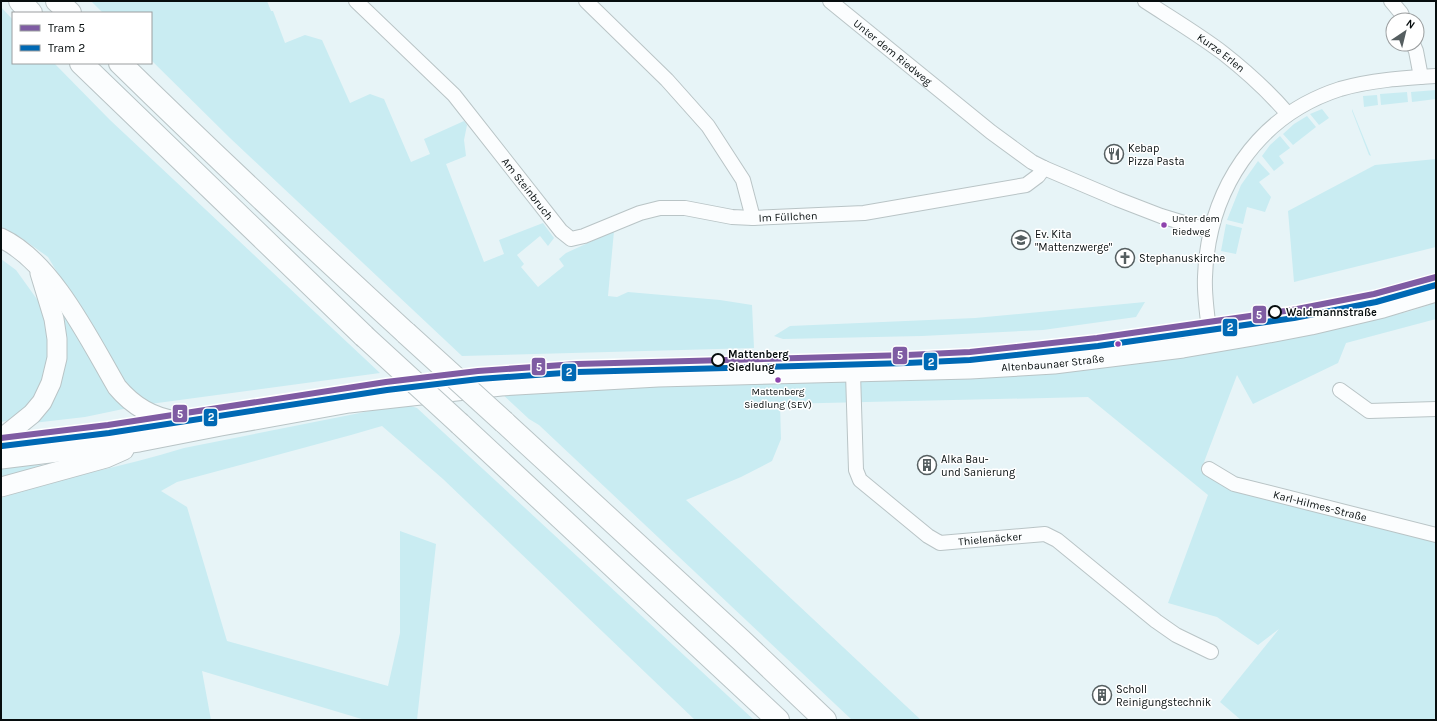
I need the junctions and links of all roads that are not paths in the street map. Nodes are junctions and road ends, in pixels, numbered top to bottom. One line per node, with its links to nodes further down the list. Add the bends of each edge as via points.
1 (20, 1): 8 (highway)
2 (57, 1): 9 (highway)
3 (356, 1): 18 (street, Am Steinbruch, via 454,95 561,231 571,239 660,208 685,208 732,217)
4 (586, 1): 18 (street, Im Füllchen, via 667,80 708,126 743,180)
5 (830, 1): 17 (street, Unter dem Riedweg, via 991,132)
6 (1145, 1): 16 (street, Kurze Erlen, via 1222,52)
7 (1391, 1): 10 (street)
8 (30, 12)
9 (69, 12)
10 (1400, 12)
11 (1416, 52): 15 (street)
12 (82, 64): 35 (highway, bridge, via 364,336)
13 (121, 64): 36 (highway, bridge, via 307,242)
14 (1436, 76): 15 (street)
15 (1421, 77): 16 (street, via 1375,81 1341,89 1312,100)
16 (1288, 114): 19 (street, via 1264,134 1245,157 1216,211)
17 (1044, 168): 18 (street, Im Füllchen, via 1026,185 1011,188 864,213); 19 (street, Unter dem Riedweg, via 1153,213)
18 (753, 218)
19 (1210, 231): 23 (street, via 1205,279)
20 (1, 238): 21 (main road, via 24,252)
21 (38, 266): 27 (main road, via 67,302 117,387 128,399 161,417); 28 (main road, via 54,319 57,358 51,383 42,402 32,414)
22 (1436, 292): 23 (main road, Altenbaunaer Straße, via 1311,325)
23 (1211, 343): 24 (main road, Altenbaunaer Straße, via 1054,364)
24 (853, 373): 27 (main road, Altenbaunaer Straße, via 658,377 501,386 349,403); 34 (street, Thielenäcker, via 856,470 860,480 928,536 940,543 1045,534 1057,540 1156,621 1176,635)
25 (1340, 390): 26 (street, via 1370,411)
26 (1436, 409)
27 (221, 426): 29 (main road, Altenbaunaer Straße)
28 (1, 439)
29 (139, 442): 30 (main road); 32 (main road, via 106,458)
30 (1, 459)
31 (1209, 468): 33 (street, Karl-Hilmes-Straße, via 1234,484)
32 (1, 487)
33 (1436, 535)
34 (1211, 652)
35 (778, 720)
36 (825, 720)

